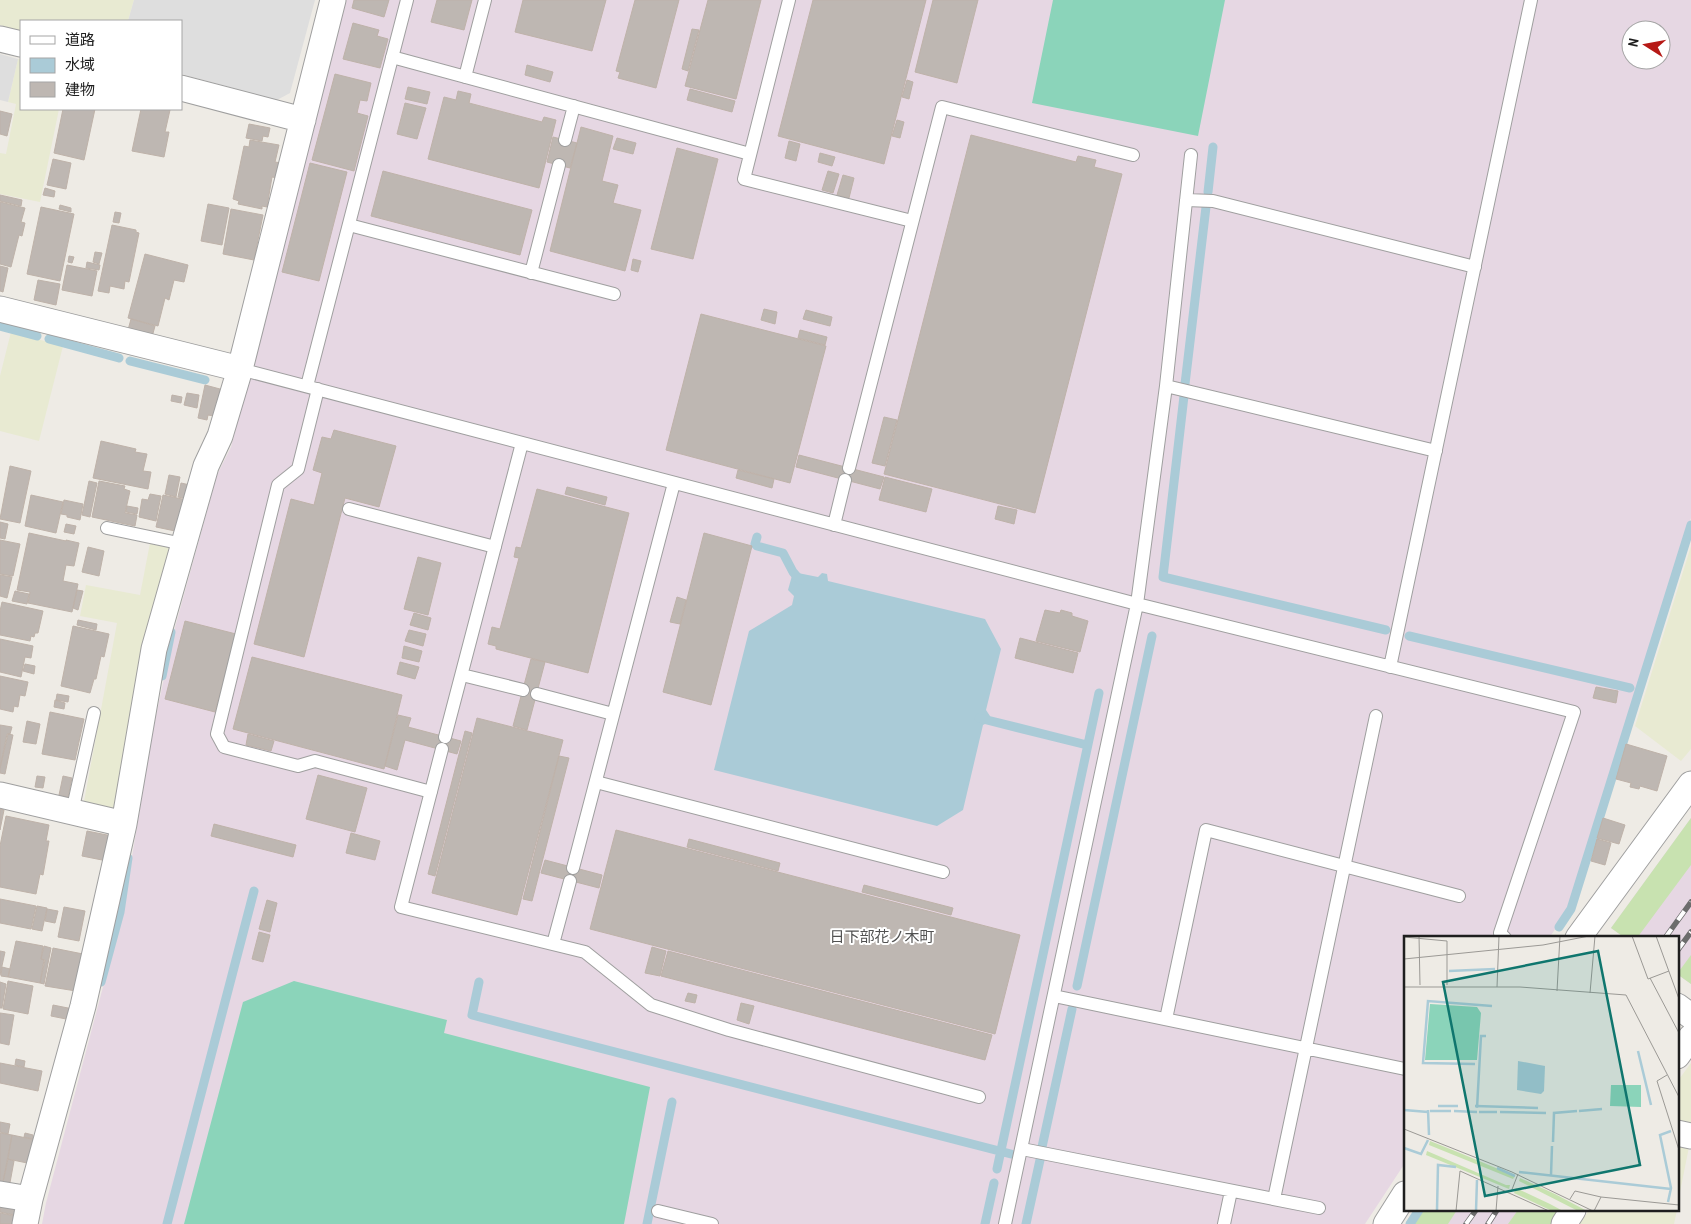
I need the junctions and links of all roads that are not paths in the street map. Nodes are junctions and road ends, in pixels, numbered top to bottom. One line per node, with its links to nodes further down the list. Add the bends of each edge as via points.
1 (334, 0): 12 (street)
2 (407, 0): 8 (lane)
3 (485, 0): 9 (lane)
4 (789, 0): 14 (lane)
5 (1531, 0): 21 (lane)
6 (0, 38): 7 (street)
7 (20, 44)
8 (392, 57): 9 (lane); 20 (lane)
9 (466, 77): 11 (lane)
10 (182, 88): 12 (street)
11 (574, 106): 13 (lane); 14 (lane)
12 (303, 120): 25 (street)
13 (566, 140)
14 (750, 154): 19 (lane, via 744,179)
15 (1133, 155): 19 (lane, via 942,107)
16 (1191, 155): 18 (lane)
17 (559, 165): 22 (lane)
18 (1186, 200): 21 (lane, via 1213,201); 26 (lane)
19 (912, 221): 32 (lane)
20 (349, 225): 22 (lane); 27 (lane)
21 (1475, 267): 29 (lane)
22 (530, 273): 23 (lane)
23 (614, 294)
24 (0, 309): 25 (street)
25 (240, 369): 27 (lane); 34 (street)
26 (1166, 386): 29 (lane); 36 (lane)
27 (312, 388): 28 (lane); 48 (lane, via 298,469 278,485 217,734 224,747 298,766 315,761)
28 (522, 443): 30 (lane); 35 (lane)
29 (1436, 451): 37 (lane)
30 (674, 483): 32 (lane); 42 (lane)
31 (349, 509): 35 (lane)
32 (834, 525): 36 (lane)
33 (107, 528): 34 (lane)
34 (183, 544): 51 (street, via 154,649)
35 (495, 547): 38 (lane)
36 (1136, 604): 37 (lane); 60 (lane)
37 (1390, 667): 57 (lane, via 1574,712 1500,933)
38 (462, 675): 39 (lane); 44 (lane)
39 (523, 690)
40 (537, 694): 42 (lane)
41 (94, 712): 50 (lane)
42 (614, 714): 46 (lane)
43 (1376, 716): 52 (lane)
44 (445, 737)
45 (442, 749): 48 (lane)
46 (596, 782): 53 (lane); 54 (lane)
47 (1691, 784): 58 (street)
48 (431, 792): 59 (lane, via 401,907)
49 (0, 795): 50 (street)
50 (72, 812): 51 (street)
51 (124, 824): 75 (street, via 83,1006)
52 (1344, 866): 56 (lane); 63 (lane, via 1206,830); 65 (lane)
53 (574, 868)
54 (943, 872)
55 (570, 881): 59 (lane)
56 (1459, 896)
57 (1504, 936)
58 (1580, 936)
59 (553, 944): 68 (lane, via 584,952 651,1005 729,1030)
60 (1054, 996): 63 (lane); 71 (lane)
61 (1678, 1007): 62 (street)
62 (1691, 1016)
63 (1166, 1019): 65 (lane)
64 (1691, 1037): 66 (street)
65 (1306, 1048): 67 (lane); 76 (lane)
66 (1678, 1055)
67 (1404, 1068)
68 (979, 1097)
69 (1678, 1134): 70 (street)
70 (1691, 1136)
71 (1022, 1149): 72 (lane); 82 (lane)
72 (1231, 1191): 76 (lane); 83 (lane)
73 (0, 1194): 75 (street)
74 (1404, 1196): 84 (street)
75 (30, 1199): 80 (street)
76 (1274, 1199): 77 (lane)
77 (1319, 1208)
78 (658, 1211): 81 (lane)
79 (1572, 1212): 85 (street)
80 (25, 1224)
81 (712, 1224)
82 (1005, 1224)
83 (1224, 1224)
84 (1386, 1224)
85 (1564, 1224)

